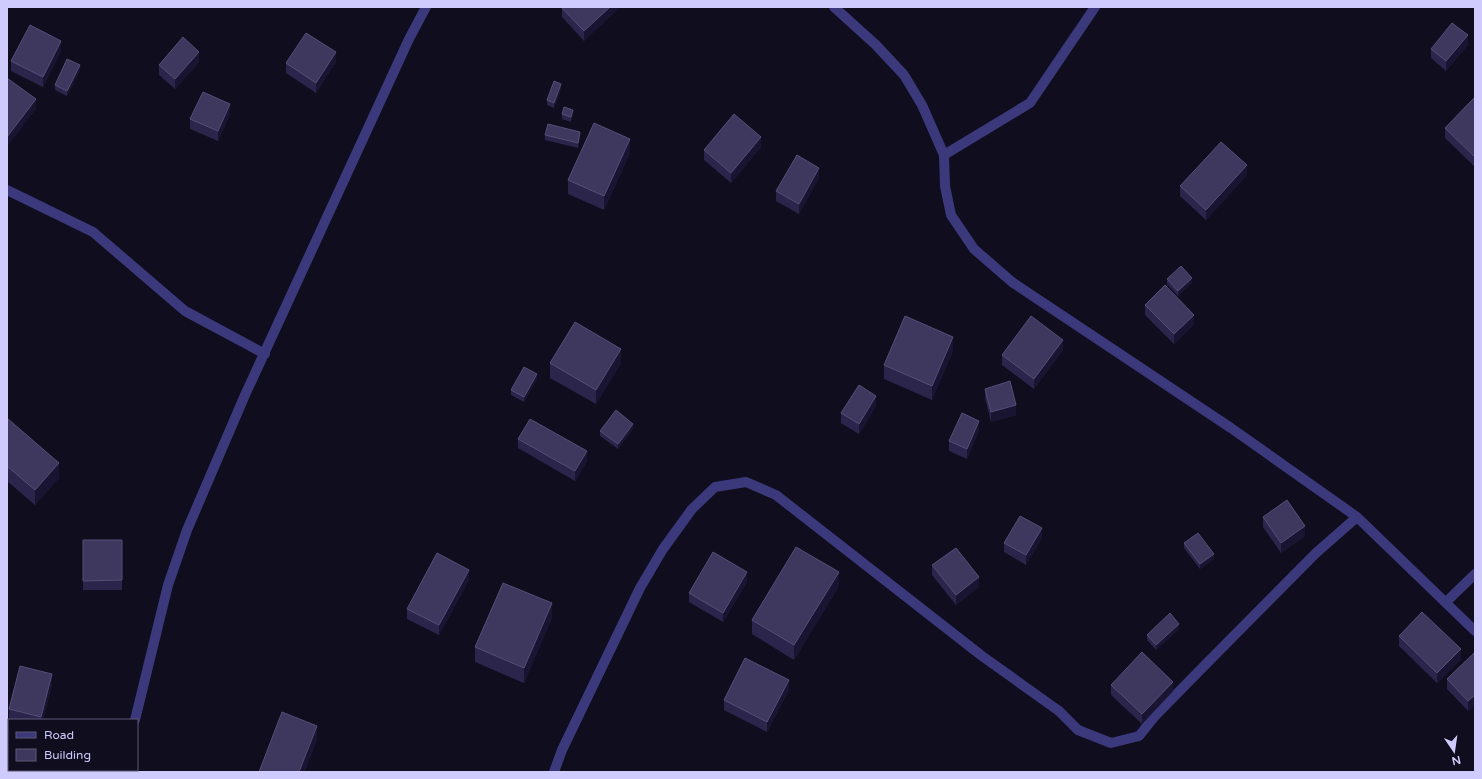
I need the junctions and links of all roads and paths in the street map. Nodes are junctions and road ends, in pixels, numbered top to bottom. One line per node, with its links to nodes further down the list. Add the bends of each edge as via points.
1 (426, 7): 6 (street)
2 (834, 7): 4 (street, via 876,45 904,75 922,105)
3 (1095, 7): 4 (street, via 1030,102)
4 (944, 155): 7 (street, via 945,186 951,214 974,249 1012,282 1231,428)
5 (7, 190): 6 (street, via 93,232 185,311)
6 (265, 354): 11 (street, via 187,530 168,585)
7 (1356, 517): 9 (street); 12 (street, via 1316,553 1207,663 1139,736 1111,743 1078,730 1059,711 970,647 776,495 746,482 715,487 692,509 663,549 640,588 562,750)
8 (1475, 574): 9 (street)
9 (1446, 602): 10 (street)
10 (1475, 631)
11 (135, 719)
12 (554, 772)

